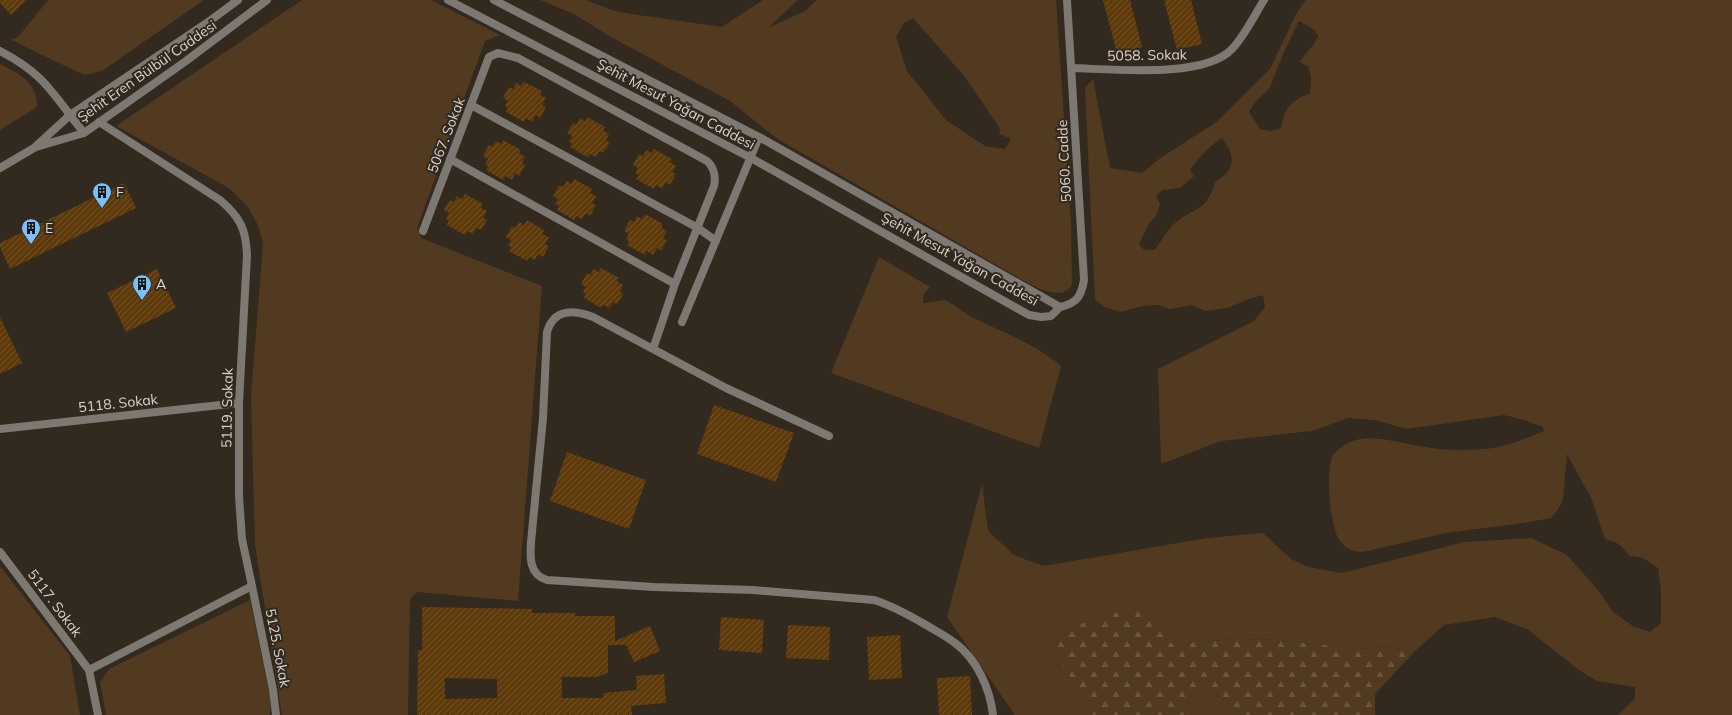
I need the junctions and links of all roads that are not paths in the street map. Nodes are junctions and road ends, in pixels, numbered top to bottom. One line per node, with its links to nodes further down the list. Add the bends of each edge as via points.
1 (238, 0): 10 (street, Şehit Eren Bülbül Caddesi)
2 (267, 0): 11 (street, Şehit Eren Bülbül Caddesi)
3 (448, 0): 15 (street, Şehit Mesut Yağan Caddesi)
4 (494, 0): 13 (street, Şehit Mesut Yağan Caddesi)
5 (1066, 0): 8 (street, 5060. Cadde)
6 (1264, 0): 8 (street, 5058. Sokak, via 1231,50 1219,59 1189,68)
7 (0, 51): 10 (street, via 20,61 47,84)
8 (1071, 68): 22 (street, 5060. Cadde, via 1084,280 1076,301)
9 (471, 105): 16 (street, 5067. Sokak); 18 (street); 18 (street, 5067. Sokak, via 489,57 498,53 518,58 707,161 713,168 715,183)
10 (70, 115): 12 (street); 14 (street, Şehit Eren Bülbül Caddesi)
11 (99, 122): 12 (street, Şehit Eren Bülbül Caddesi); 25 (street, 5119. Sokak, via 220,200 231,209 240,222 246,238 247,255)
12 (84, 133): 14 (street, Şehit Eren Bülbül Caddesi)
13 (759, 136): 15 (street); 22 (street, Şehit Mesut Yağan Caddesi)
14 (34, 148): 17 (street, Şehit Eren Bülbül Caddesi)
15 (751, 158): 20 (street); 22 (street, Şehit Mesut Yağan Caddesi, via 1029,315 1051,316)
16 (450, 159): 19 (street, 5067. Sokak); 21 (street)
17 (0, 168)
18 (698, 228): 20 (street); 21 (street)
19 (423, 231)
20 (716, 241): 23 (street)
21 (676, 284): 24 (street)
22 (1060, 307)
23 (682, 322)
24 (653, 349): 27 (street, via 726,388); 33 (street, via 584,314 562,314 550,324 547,332 543,418 531,553 533,569 538,575 547,580 753,590 874,600 888,604 959,646 983,678 992,702)
25 (239, 403): 26 (street, 5118. Sokak); 29 (street, 5119. Sokak, via 239,496 242,539)
26 (0, 429)
27 (829, 436)
28 (0, 552): 30 (street, 5117. Sokak)
29 (252, 586): 30 (street); 32 (street, 5125. Sokak)
30 (90, 670): 31 (street)
31 (98, 715)
32 (276, 715)
33 (993, 715)

